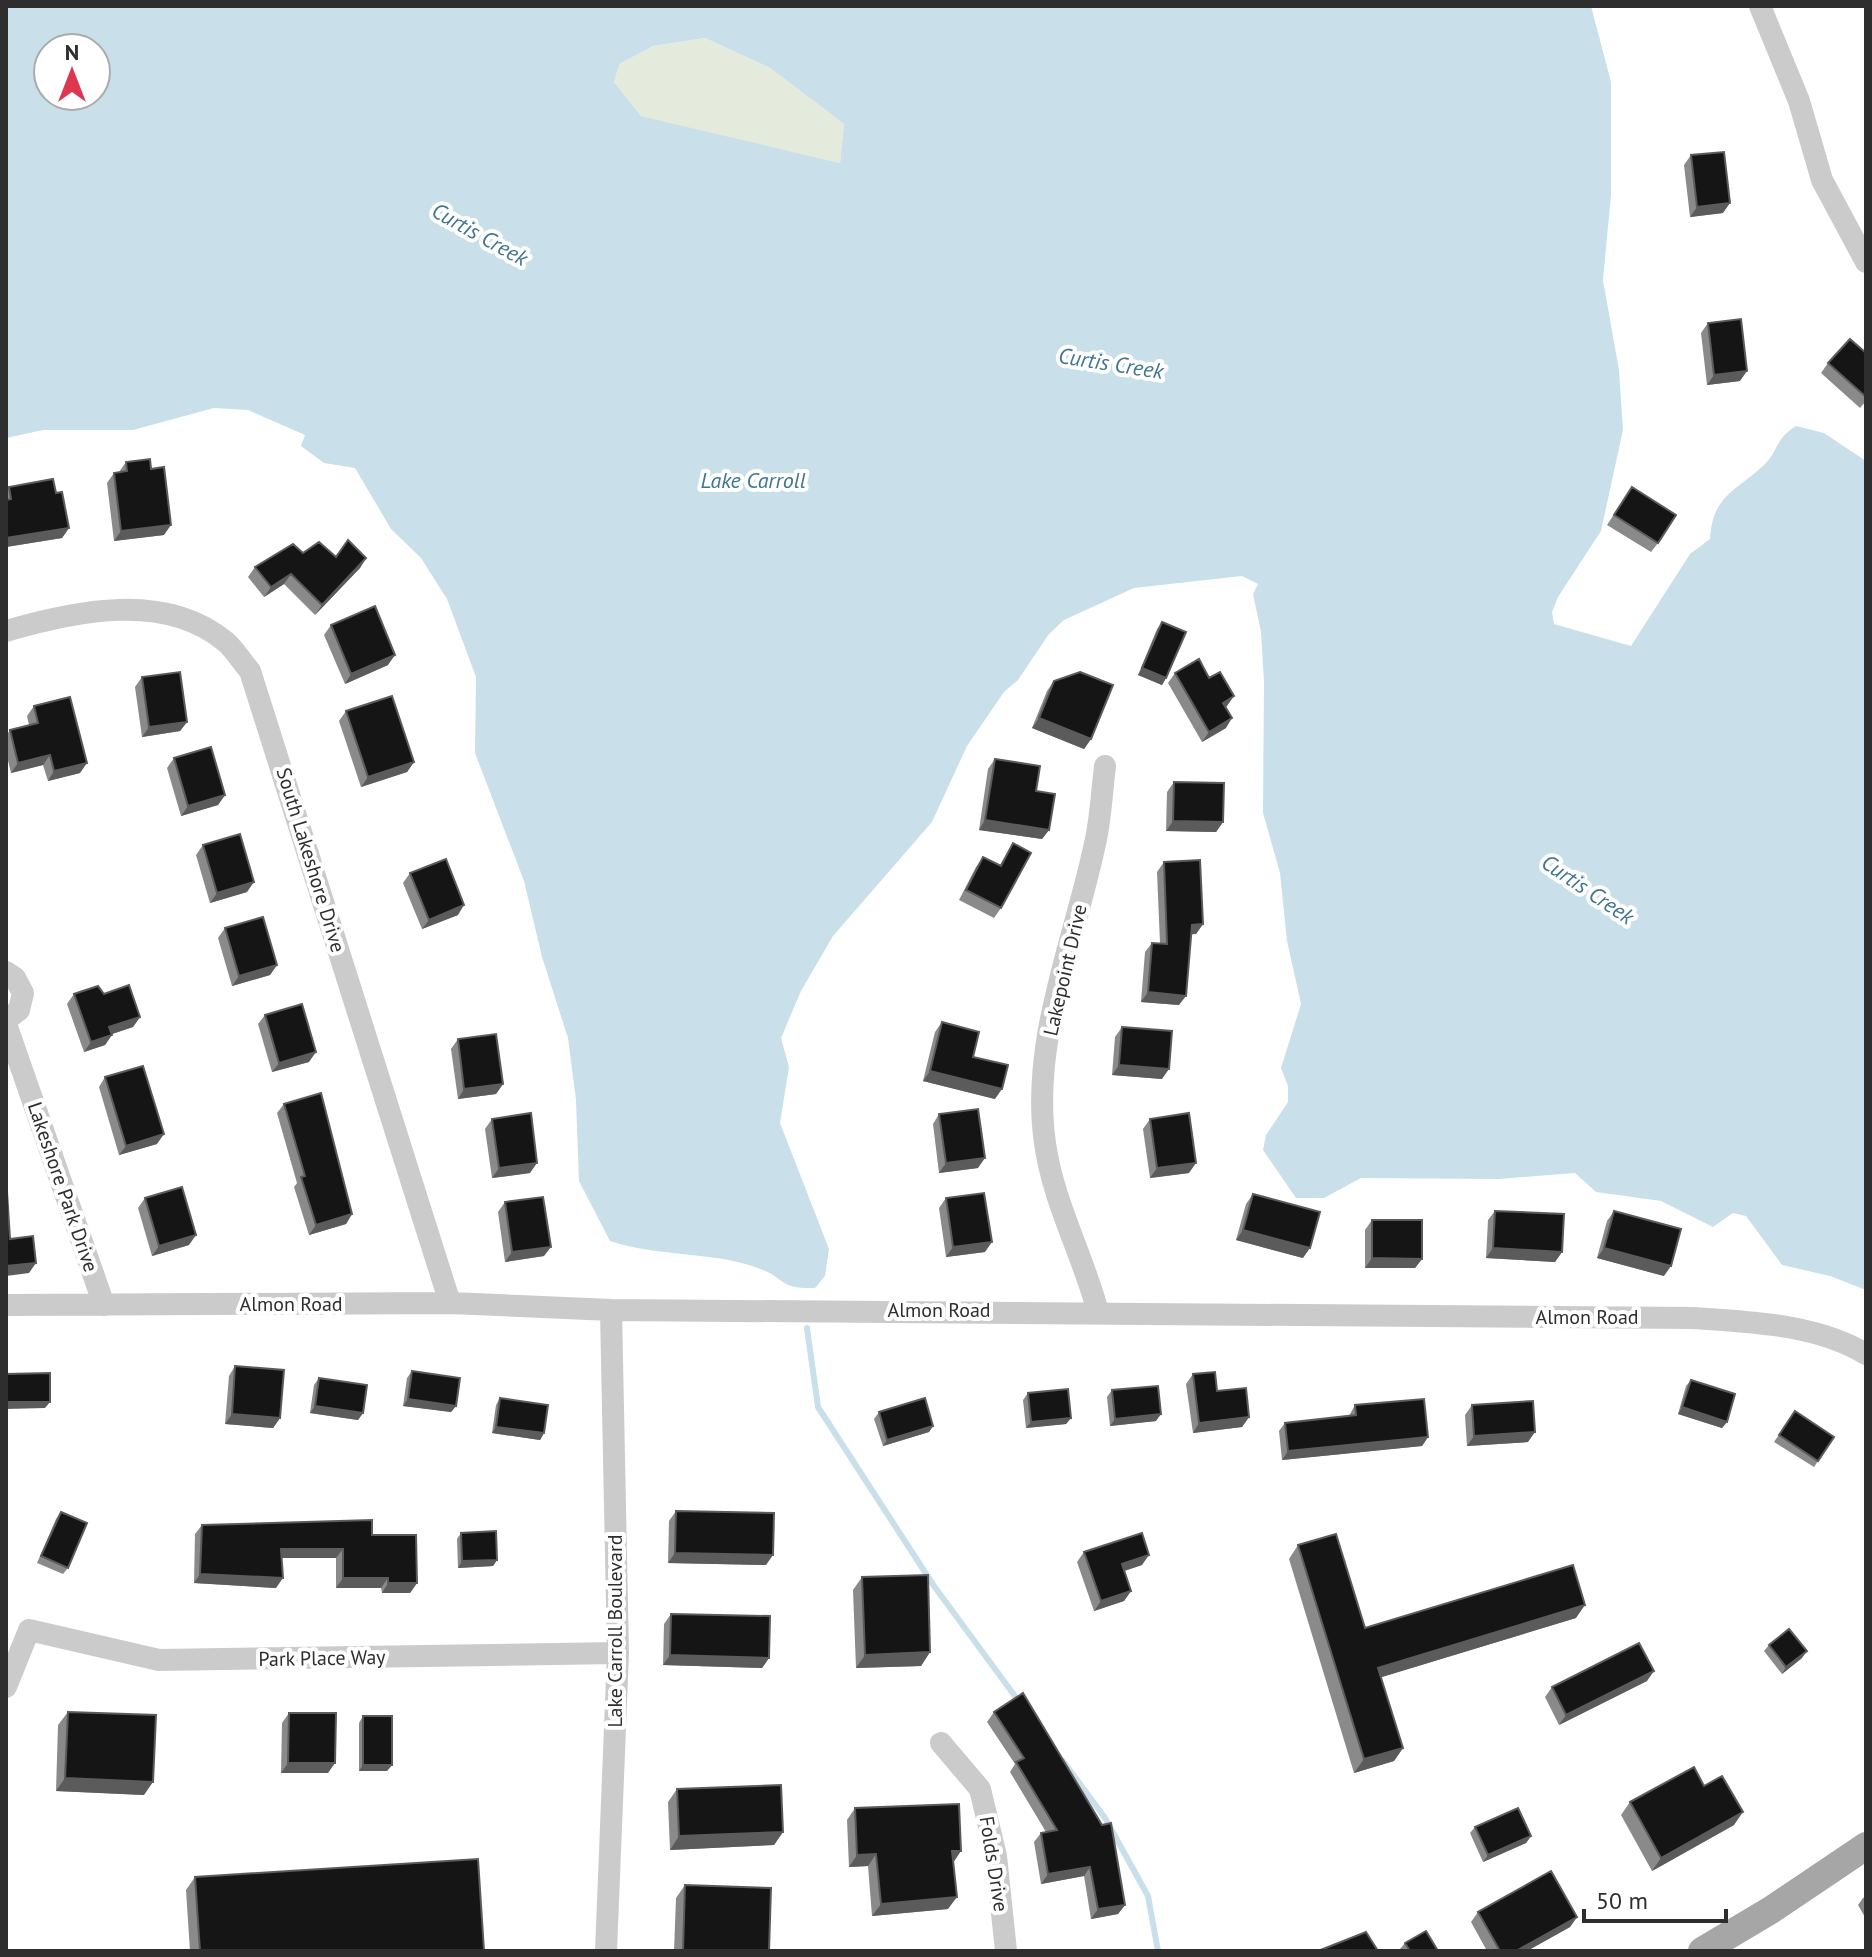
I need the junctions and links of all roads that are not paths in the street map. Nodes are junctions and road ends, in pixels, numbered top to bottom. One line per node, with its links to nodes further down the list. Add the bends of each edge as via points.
1 (1760, 6): 2 (street, via 1799,101 1822,180)
2 (1866, 262)
3 (6, 631): 7 (street, South Lakeshore Drive, via 55,617 155,612 188,619 226,643 250,671)
4 (1105, 766): 11 (street, Lakepoint Drive, via 1097,837 1051,1023 1041,1101 1056,1192)
5 (6, 972): 6 (street, Lakeshore Park Drive, via 23,993 19,1010)
6 (6, 1022): 9 (street, Lakeshore Park Drive)
7 (450, 1303): 9 (street, Almon Road); 10 (street, Almon Road)
8 (6, 1305): 9 (street, Almon Road)
9 (104, 1305)
10 (611, 1310): 11 (street, Almon Road); 13 (street, Lake Carroll Boulevard)
11 (1098, 1312): 12 (street, Almon Road, via 1694,1318 1760,1322 1819,1335)
12 (1866, 1354)
13 (618, 1653): 14 (street, Park Place Way, via 159,1660 29,1630); 17 (street, Lake Carroll Boulevard)
14 (6, 1687)
15 (941, 1743): 18 (street, Folds Drive, via 980,1789 996,1856)
16 (1866, 1846): 19 (main road)
17 (606, 1951)
18 (1006, 1951)
19 (1702, 1951)

